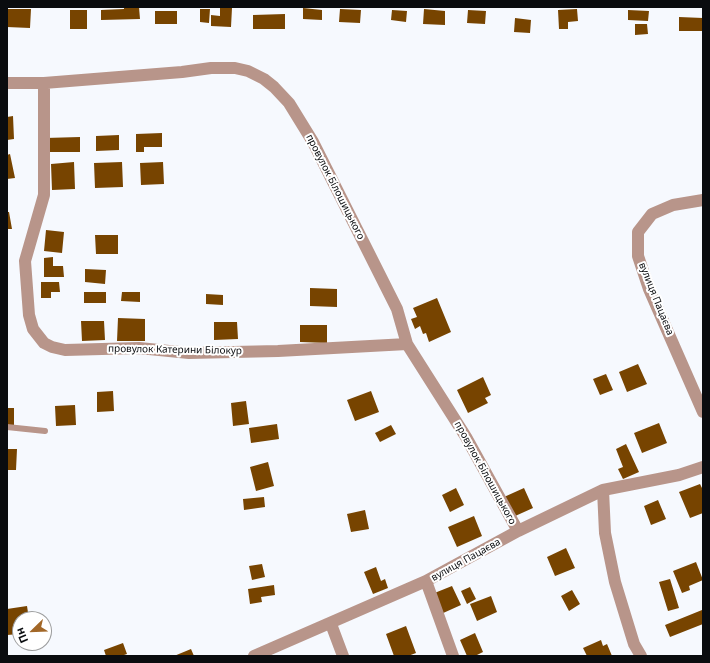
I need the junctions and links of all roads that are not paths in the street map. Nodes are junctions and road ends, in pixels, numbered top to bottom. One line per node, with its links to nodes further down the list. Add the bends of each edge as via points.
1 (7, 83): 2 (street, провулок Білошицького)
2 (44, 83): 4 (street, провулок Білошицького, via 211,68 248,71 274,86 289,103 313,142 397,309); 4 (street, провулок Катерини Білокур, via 44,195 26,261 29,315 33,329 44,343 65,350 139,348 189,353)
3 (703, 200): 5 (street, вулиця Пацаєва, via 674,205 652,214 638,232 638,256 649,289)
4 (407, 344): 10 (street, провулок Білошицького, via 466,437)
5 (703, 412)
6 (7, 427): 7 (lane)
7 (45, 431)
8 (703, 467): 9 (street, вулиця Пацаєва, via 678,475)
9 (603, 490): 10 (street, вулиця Пацаєва); 16 (street, via 605,533 615,582 634,644)
10 (518, 531): 11 (street, вулиця Пацаєва)
11 (426, 581): 12 (street, вулиця Пацаєва); 15 (street)
12 (331, 624): 13 (street, вулиця Пацаєва); 14 (street)
13 (254, 656)
14 (343, 656)
15 (453, 656)
16 (641, 656)

